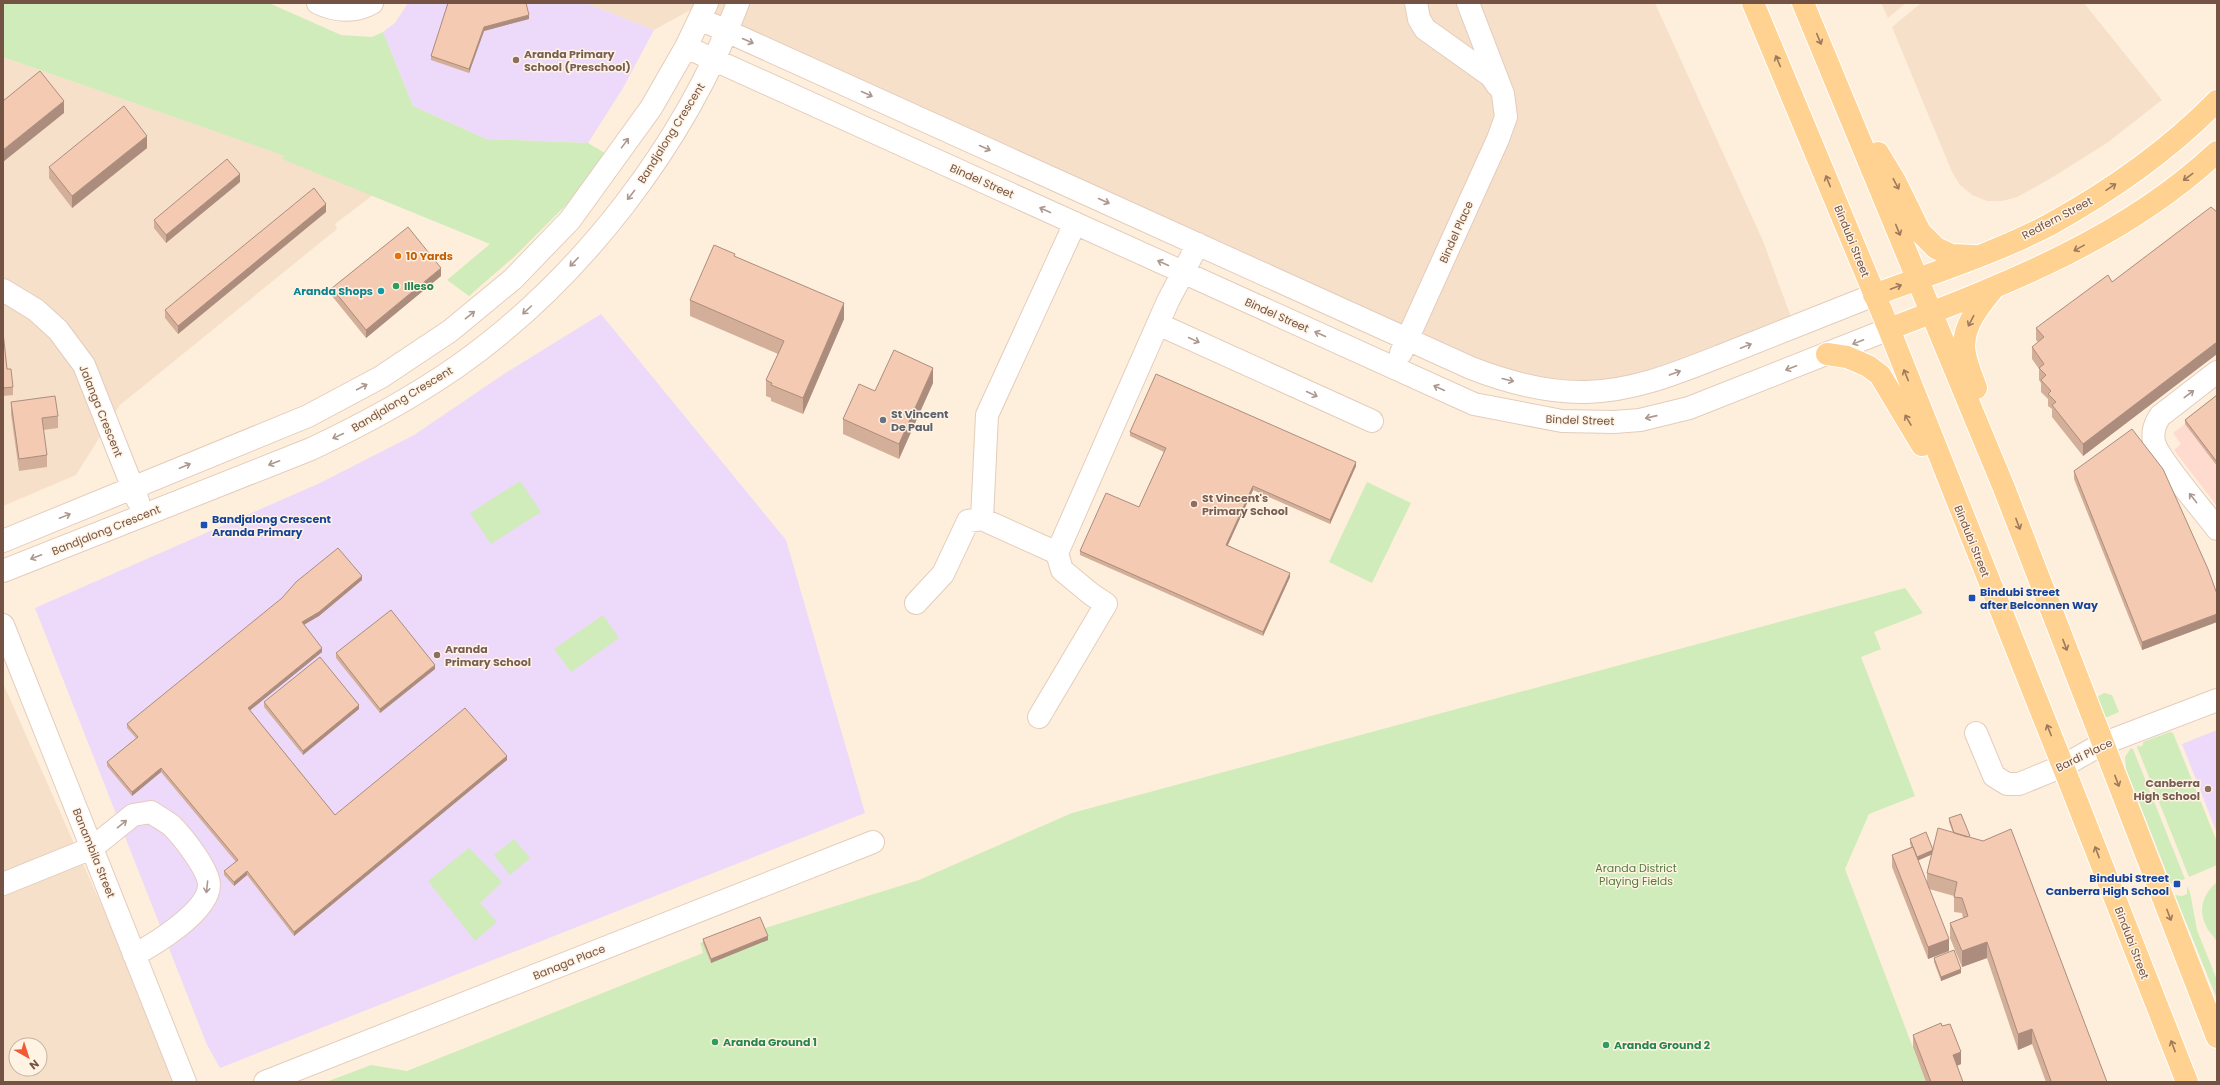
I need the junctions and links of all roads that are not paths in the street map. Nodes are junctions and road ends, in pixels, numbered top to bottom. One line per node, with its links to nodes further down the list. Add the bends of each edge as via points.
1 (318, 3): 2 (street, via 346,11)
2 (372, 3)
3 (738, 3): 9 (street, Bandjalong Crescent)
4 (1416, 3): 12 (street, Bindel Place, via 1419,19 1425,29 1490,76)
5 (1468, 3): 12 (street, Bindel Place)
6 (1753, 3): 25 (main road, Bindubi Street, one-way to 6)
7 (1803, 3): 14 (main road, one-way to 14)
8 (704, 11): 9 (street); 10 (street)
9 (727, 31): 11 (street, Bandjalong Crescent); 15 (street, one-way to 15)
10 (686, 46): 11 (street, Bindel Street); 36 (street, one-way to 10, via 308,416 381,377 450,331 513,279 570,220 651,108)
11 (714, 60): 17 (street, Bindel Street); 38 (street, Bandjalong Crescent, one-way to 38, via 694,100 646,176 593,242 511,323 459,365 422,390 345,433 311,449)
12 (1503, 94): 29 (street, Bindel Place, via 1506,117 1498,139)
13 (2217, 101): 20 (main road, Redfern Street, one-way to 13, via 2048,225 2092,199 2152,158)
14 (1846, 103): 20 (main road, one-way to 20, via 1895,181 1920,232 1936,248 1951,255); 22 (main road, one-way to 22)
15 (937, 126): 17 (street); 19 (street, one-way to 19)
16 (2217, 152): 23 (main road, one-way to 23, via 2176,186 2112,230 2053,262)
17 (927, 156): 18 (street, Bindel Street, one-way to 17)
18 (1075, 223): 21 (street, Bindel Street, one-way to 18); 40 (street, via 987,415)
19 (1198, 244): 21 (street); 29 (street)
20 (1978, 257): 22 (main road, Redfern Street)
21 (1184, 273): 27 (street); 31 (street, Bindel Street, one-way to 21)
22 (1918, 279): 25 (main road, Redfern Street, one-way to 22); 26 (main road)
23 (1993, 289): 26 (main road); 37 (main road, one-way to 37, via 1968,328 1964,347)
24 (3, 290): 36 (street, Jalanga Crescent, via 36,310 52,324 84,365)
25 (1874, 295): 28 (main road, Bindubi Street); 33 (street, one-way to 25, via 1629,387 1671,375)
26 (1932, 313): 28 (main road); 37 (main road)
27 (1158, 324): 34 (street, one-way to 34); 43 (street)
28 (1889, 329): 30 (street, Bindel Street, one-way to 30); 39 (main road, Bindubi Street, one-way to 28)
29 (1408, 339): 31 (street, Bindel Place); 33 (street, one-way to 33, via 1494,376 1539,388)
30 (1828, 354): 35 (street, Bindel Street, one-way to 35, via 1689,408 1640,420); 39 (main road, one-way to 30, via 1880,375 1868,366)
31 (1395, 368): 35 (street, Bindel Street, one-way to 31, via 1535,418 1474,404)
32 (2217, 372): 41 (street, one-way to 32, via 2159,453 2153,433 2160,416)
33 (1575, 391): 35 (street)
34 (1372, 421)
35 (1575, 421)
36 (133, 488): 38 (street, Jalanga Crescent); 42 (street, one-way to 36)
37 (2004, 488): 50 (main road, one-way to 50)
38 (143, 515): 44 (street, Bandjalong Crescent, one-way to 44)
39 (1962, 515): 51 (main road, Bindubi Street, one-way to 39)
40 (982, 519): 43 (street); 45 (street, via 968,521 943,574)
41 (2217, 528)
42 (3, 542)
43 (1057, 553): 48 (street, via 1062,570 1078,585 1106,604)
44 (3, 570)
45 (916, 603)
46 (3, 625): 53 (street, Banambila Street)
47 (2217, 700): 50 (street, Bardi Place)
48 (1039, 717)
49 (1976, 733): 51 (street, Bardi Place, via 1994,776 2007,784 2019,784)
50 (2102, 744): 51 (street, Bardi Place); 56 (main road, one-way to 56)
51 (2063, 766): 59 (main road, Bindubi Street, one-way to 51)
52 (873, 842): 58 (street, Banaga Place)
53 (92, 848): 54 (street); 55 (street, Banambila Street); 55 (street, one-way to 55, via 133,815 151,812 172,826 207,873 209,886 206,896 196,910 157,943)
54 (3, 884)
55 (134, 955): 57 (street, Banambila Street)
56 (2217, 1037)
57 (185, 1082)
58 (265, 1082)
59 (2187, 1082)

